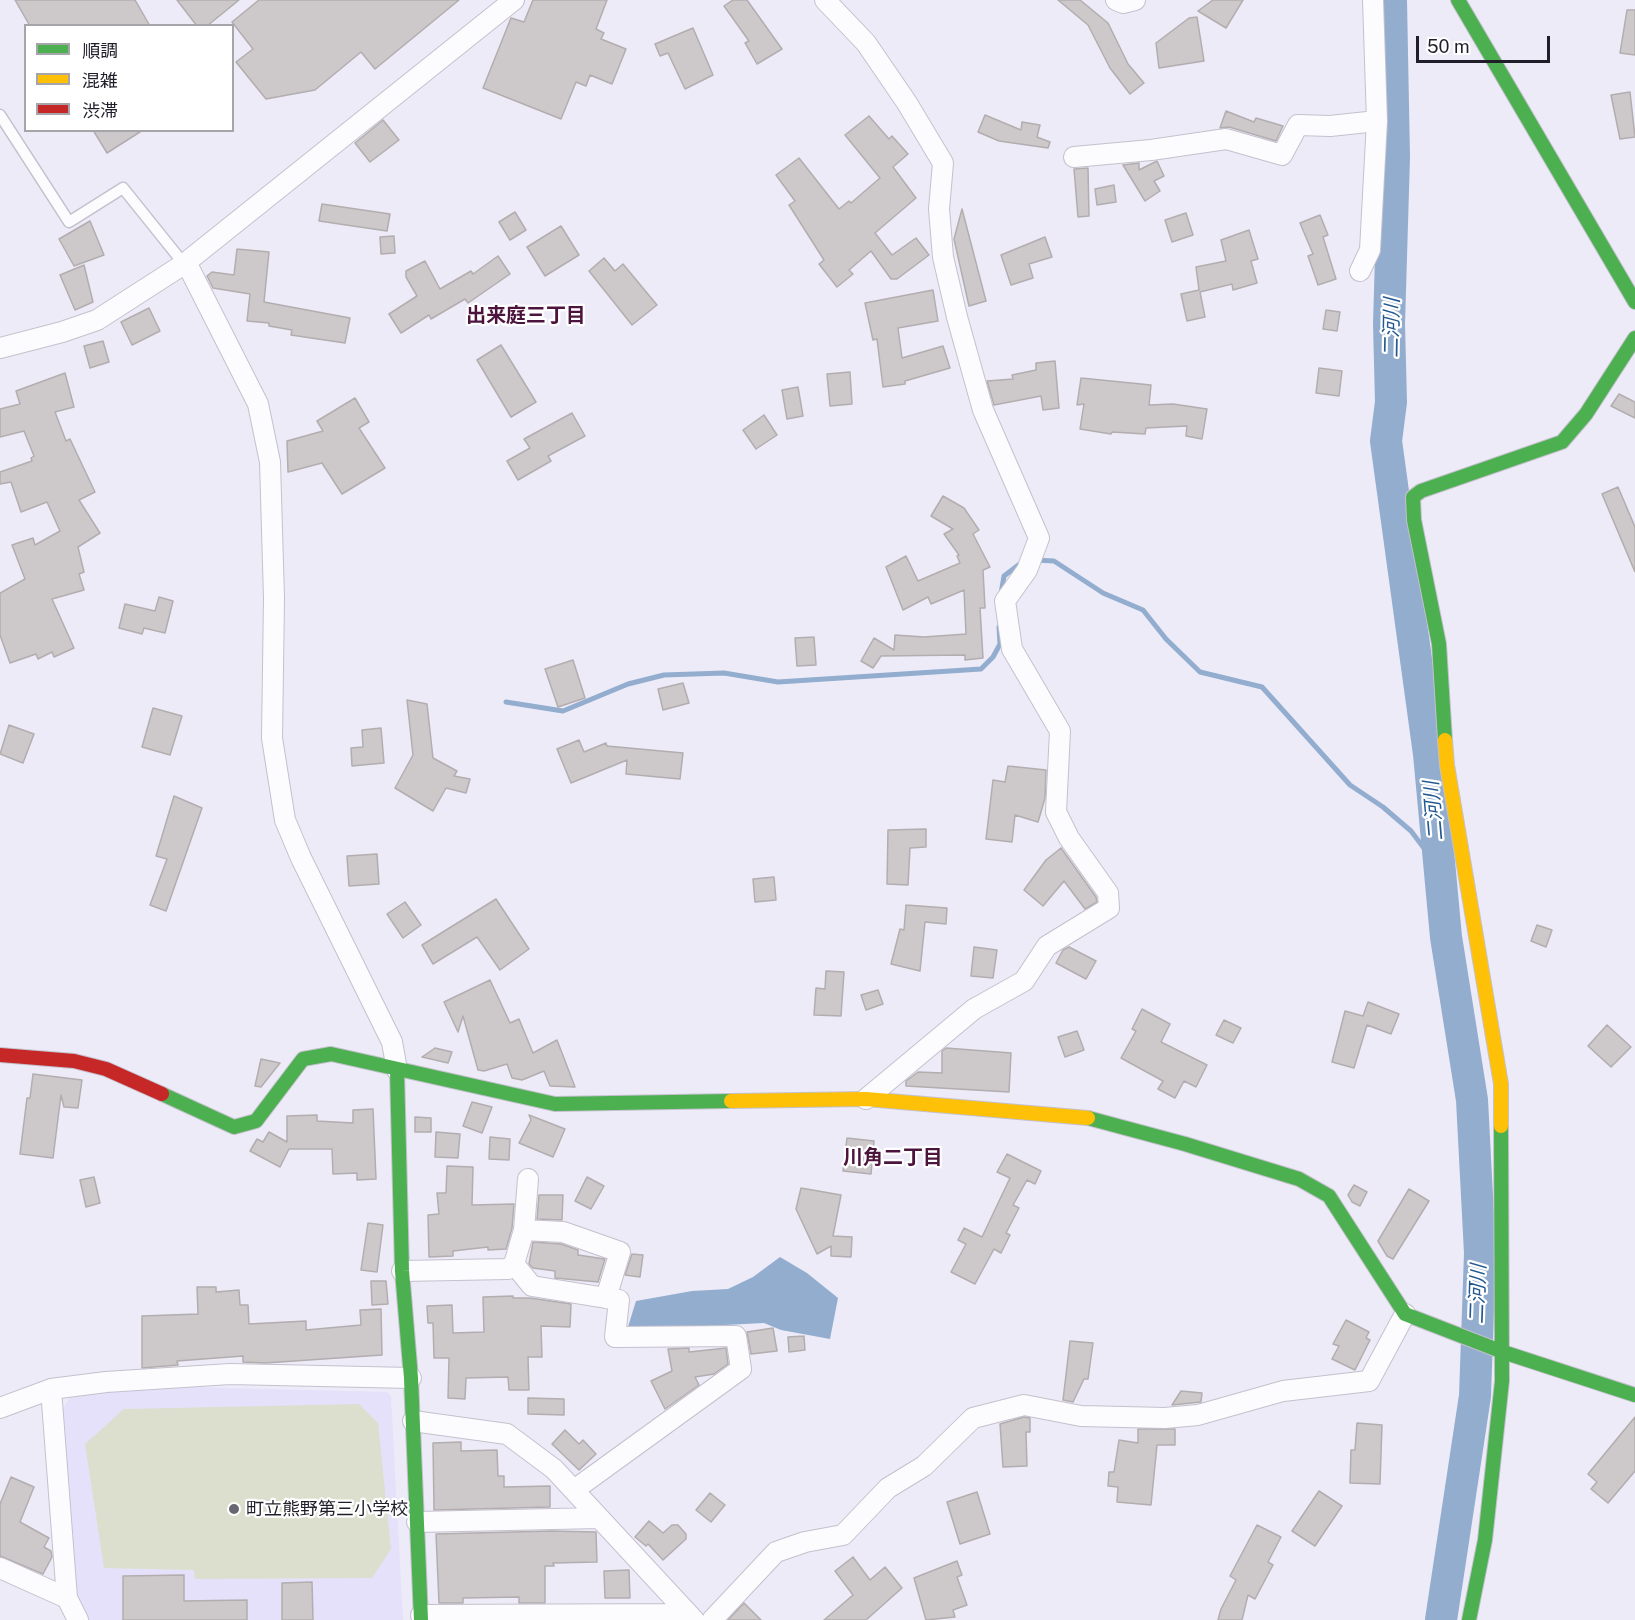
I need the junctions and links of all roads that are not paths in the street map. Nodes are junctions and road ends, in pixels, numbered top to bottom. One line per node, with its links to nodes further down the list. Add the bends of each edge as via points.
1 (514, 0): 10 (street)
2 (825, 0): 17 (street, via 866,43 943,163 939,209 943,257 957,317 983,411 1039,538 1027,570 1005,601 1012,649 1060,731 1056,812 1069,838 1108,893 1109,908 1047,946 1024,981 975,1009)
3 (1116, 0): 4 (street)
4 (1135, 0)
5 (1373, 0): 8 (street)
6 (1458, 0): 12 (street)
7 (0, 115): 10 (lane, via 69,222 123,188)
8 (1377, 121): 9 (street, via 1298,125 1282,155 1226,139); 11 (street, via 1370,250)
9 (1074, 157)
10 (185, 263): 14 (street, via 98,320); 16 (street, via 258,404 270,462 274,598 272,738 285,820 392,1042)
11 (1360, 271)
12 (1635, 302)
13 (1635, 338): 24 (street, via 1586,414 1562,442 1413,497 1414,520 1439,644 1447,765 1501,1084)
14 (0, 348)
15 (0, 1055): 16 (street, via 74,1061 106,1069 234,1127 256,1121 303,1059 331,1054)
16 (397, 1070): 17 (street, via 555,1104); 21 (street)
17 (866, 1099): 23 (street, via 1086,1118 1299,1179 1329,1196)
18 (528, 1179): 19 (street)
19 (524, 1230): 20 (street); 22 (street, via 563,1232 620,1252)
20 (514, 1264): 21 (street, via 508,1269); 22 (street, via 532,1286)
21 (402, 1271): 25 (street)
22 (606, 1298): 30 (street, via 619,1300 615,1337 736,1336 741,1369)
23 (1405, 1314): 24 (street); 40 (street, via 1369,1381 1283,1390 1198,1415 1081,1416 1024,1406 973,1418 924,1466 888,1488 843,1535 776,1552)
24 (1498, 1350): 27 (street); 41 (street, via 1485,1540)
25 (411, 1378): 26 (street, via 230,1374); 29 (street)
26 (51, 1389): 28 (street); 34 (street)
27 (1635, 1395)
28 (0, 1408)
29 (413, 1421): 30 (street, via 507,1434 554,1469); 32 (street)
30 (574, 1490): 31 (street)
31 (599, 1518): 32 (street); 37 (street)
32 (417, 1522): 38 (street)
33 (0, 1568): 34 (street)
34 (67, 1598): 39 (street)
35 (528, 1617): 36 (street); 38 (street)
36 (614, 1617): 37 (street)
37 (691, 1617)
38 (421, 1618)
39 (78, 1620)
40 (712, 1620)
41 (1468, 1620)

